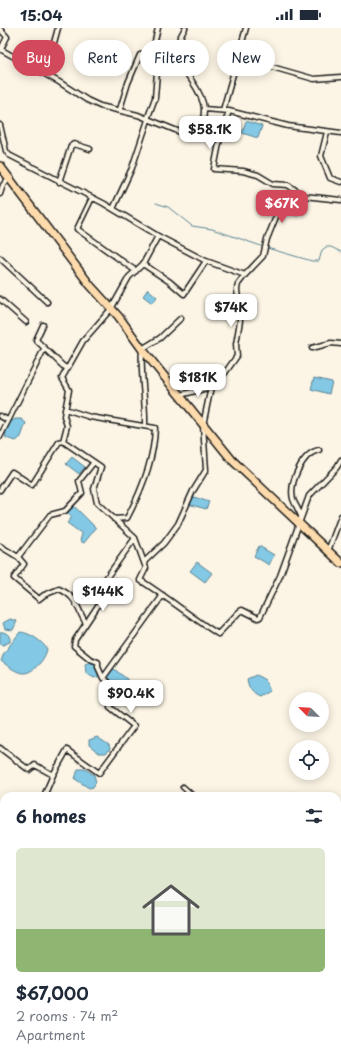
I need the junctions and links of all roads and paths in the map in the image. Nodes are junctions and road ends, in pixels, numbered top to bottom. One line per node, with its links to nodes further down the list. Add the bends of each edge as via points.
1 (58, 28): 6 (street)
2 (158, 28): 7 (street)
3 (185, 28): 8 (street)
4 (246, 28): 9 (street)
5 (0, 29): 10 (street, via 7,37)
6 (55, 40)
7 (156, 40)
8 (179, 40)
9 (243, 40)
10 (0, 49): 11 (street)
11 (12, 56)
12 (140, 56): 20 (street)
13 (275, 68): 18 (street, via 314,79)
14 (48, 76): 20 (street, via 87,100)
15 (156, 76): 23 (street, via 155,98)
16 (186, 76): 19 (street, via 202,96)
17 (233, 76): 21 (street)
18 (341, 77)
19 (204, 109): 21 (street); 27 (street, via 203,130)
20 (120, 110): 23 (street)
21 (223, 110): 22 (street)
22 (229, 111): 25 (street, via 288,126); 28 (street)
23 (148, 120): 27 (street, via 190,136); 38 (street, via 132,168)
24 (0, 125): 32 (street, via 9,155)
25 (327, 132): 26 (street); 33 (street, via 321,156 330,178)
26 (341, 133)
27 (200, 136): 28 (street)
28 (220, 138): 37 (street, via 214,169 243,171 258,175 273,184 288,186 304,196)
29 (90, 149): 32 (street, via 74,144 71,146)
30 (0, 166): 31 (highway)
31 (9, 178): 34 (street); 47 (highway)
32 (59, 182): 36 (street)
33 (341, 182)
34 (0, 194)
35 (284, 197): 44 (street, via 263,256)
36 (92, 198): 38 (street); 43 (street, via 77,229)
37 (341, 200)
38 (113, 209): 39 (street)
39 (158, 236): 41 (street); 42 (street)
40 (0, 258): 46 (street)
41 (206, 261): 42 (street, via 184,294); 44 (street)
42 (143, 264): 43 (street)
43 (136, 270): 47 (street, via 129,277)
44 (245, 275): 56 (street, via 237,289 240,322 236,344 237,356)
45 (0, 299): 49 (street)
46 (47, 302)
47 (111, 309): 54 (highway); 55 (street, via 83,342)
48 (181, 318): 54 (street, via 160,338)
49 (26, 322)
50 (44, 325): 53 (street, via 36,340)
51 (341, 344): 52 (street, via 331,343)
52 (312, 348)
53 (44, 349): 55 (street); 60 (street)
54 (142, 349): 57 (highway); 62 (street)
55 (67, 368): 58 (street, via 62,378 69,390)
56 (211, 387): 57 (street); 61 (street)
57 (179, 395): 61 (highway)
58 (65, 409): 62 (street, via 90,417); 64 (street, via 67,426)
59 (0, 416): 60 (street)
60 (8, 420): 63 (street)
61 (203, 425): 71 (highway, via 232,460); 76 (street, via 206,470 193,490 178,524 164,543)
62 (145, 426): 70 (street, via 154,428 154,443 144,482 127,518)
63 (0, 437)
64 (63, 440): 67 (street); 68 (street, via 59,442 32,485 12,472)
65 (319, 450): 71 (street, via 312,451 306,457 293,485 293,498)
66 (341, 460): 71 (street, via 309,496)
67 (94, 462): 70 (street, via 101,467 94,489 97,503); 75 (street, via 78,481 82,493 65,511 50,515)
68 (0, 490)
69 (341, 516): 74 (street)
70 (114, 519): 72 (street)
71 (300, 520): 74 (highway); 78 (street, via 280,576 260,617 242,610 218,634)
72 (135, 538): 76 (street); 79 (street, via 99,588 105,595)
73 (0, 546): 75 (street)
74 (328, 551): 77 (highway)
75 (18, 557): 79 (street, via 24,564 14,578 39,600 59,589 65,591 77,602)
76 (144, 562): 78 (street, via 146,568 140,580)
77 (341, 562)
78 (163, 595): 80 (street)
79 (86, 623): 80 (street, via 74,646 98,662)
80 (103, 678): 82 (street, via 119,693 110,707 134,726 99,773 67,750)
81 (0, 748): 82 (street, via 29,770 35,765)
82 (53, 775): 84 (street)
83 (183, 787): 85 (street)
84 (46, 792)
85 (189, 792)

